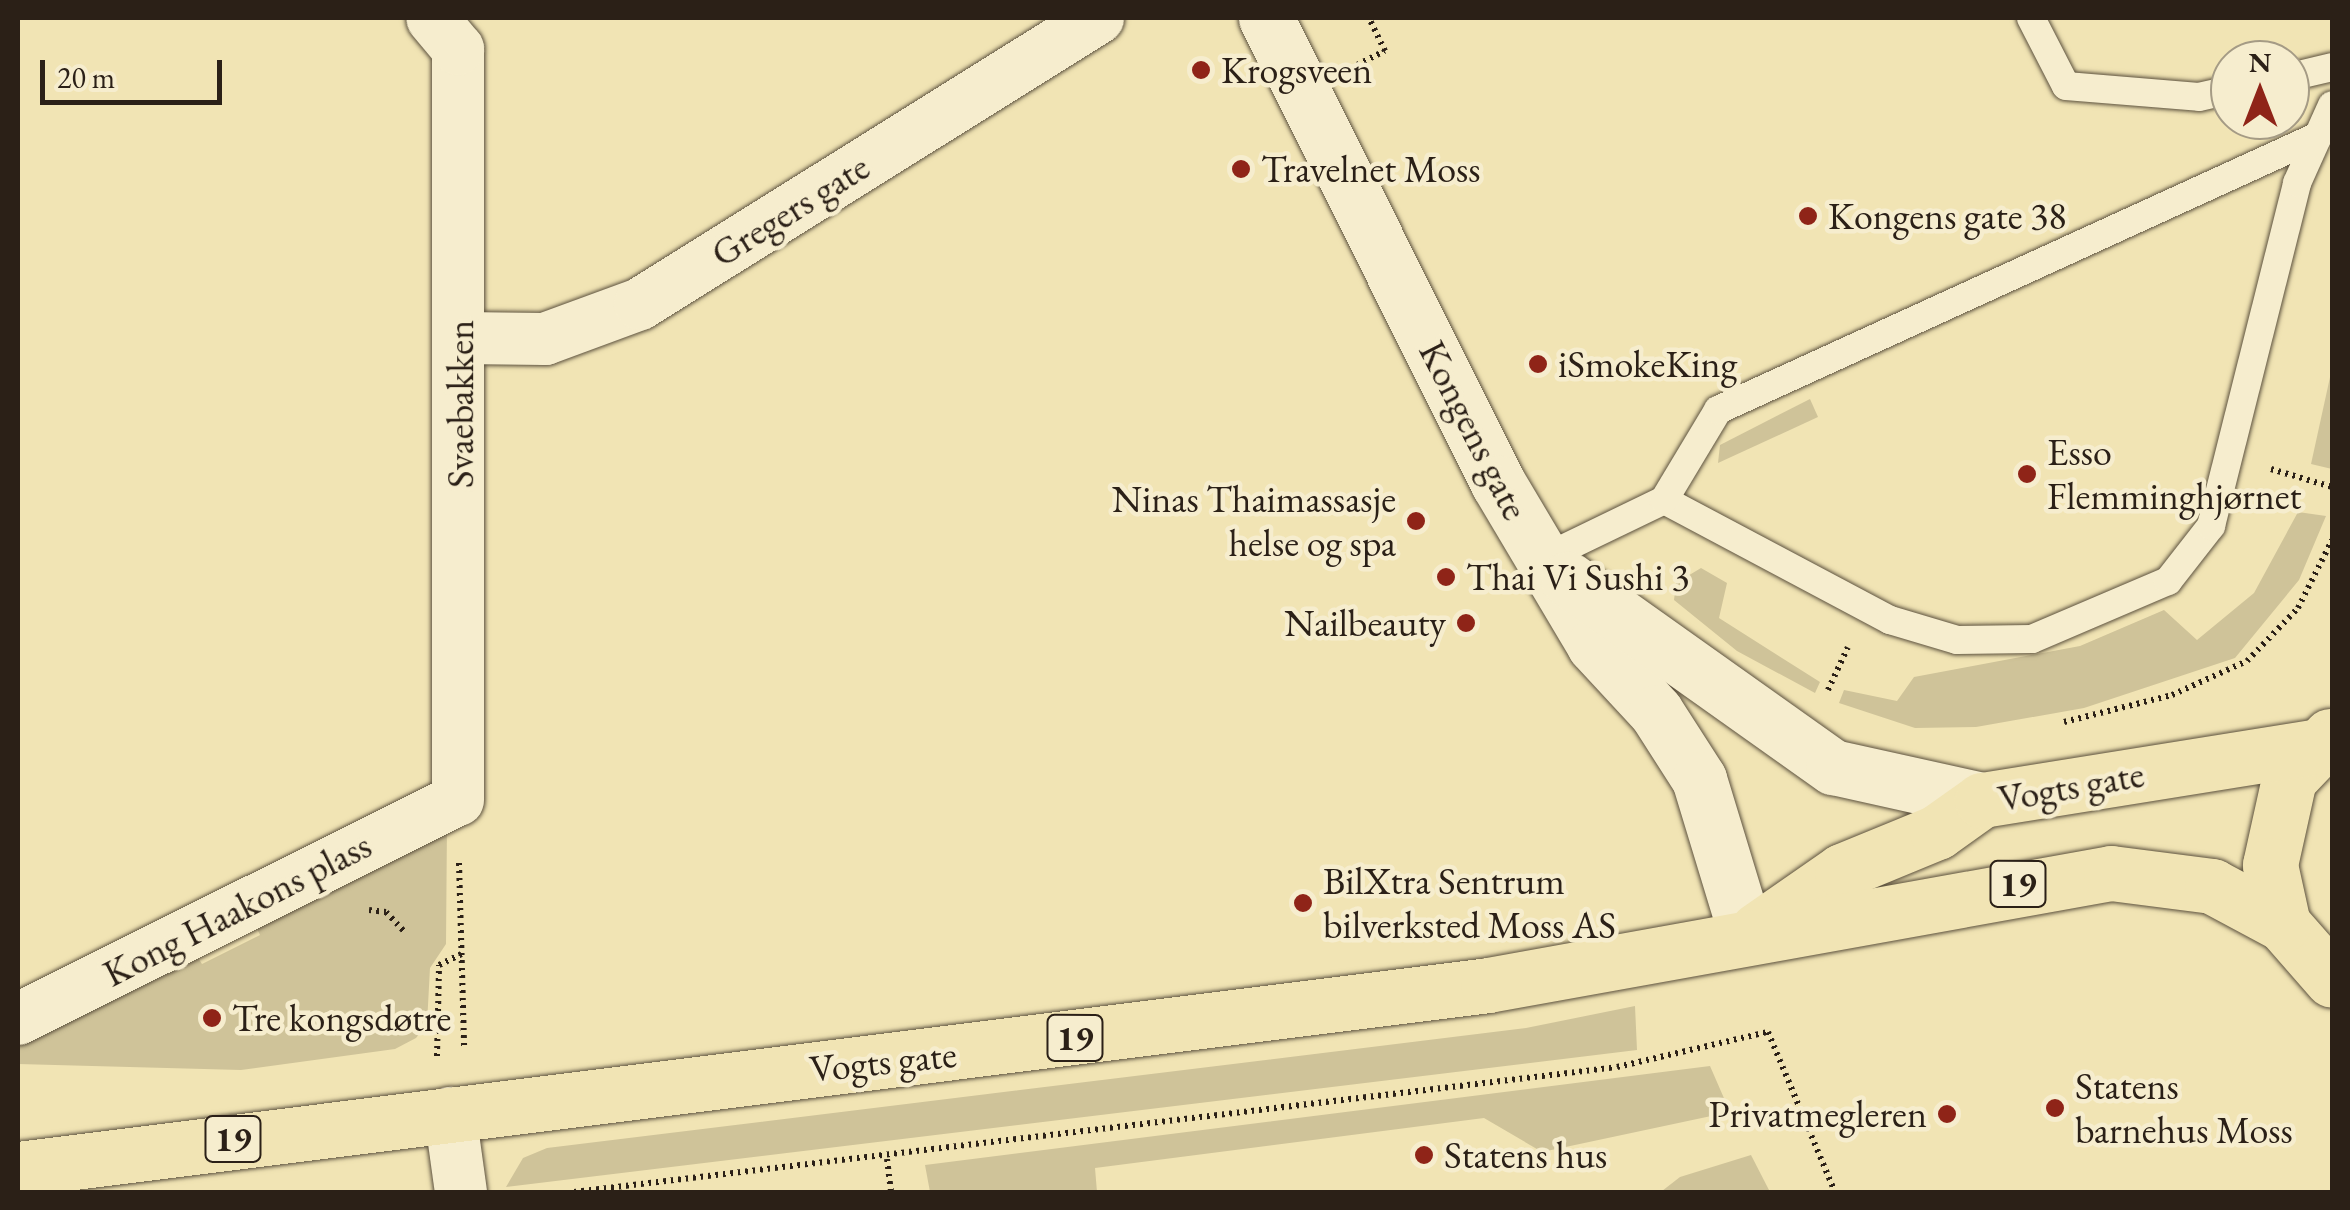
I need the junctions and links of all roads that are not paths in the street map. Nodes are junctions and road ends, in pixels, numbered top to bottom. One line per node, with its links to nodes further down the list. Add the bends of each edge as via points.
1 (432, 18): 8 (street, Svaebakken, via 458,49)
2 (1098, 18): 8 (street, Gregers gate, via 640,304 545,339)
3 (1266, 18): 10 (street, Kongens gate)
4 (2031, 18): 5 (lane, via 2066,86)
5 (2210, 95)
6 (2332, 105): 7 (lane)
7 (2318, 136): 9 (lane, via 1718,410); 9 (lane, via 2297,183 2229,458 2195,554 2168,581 2112,608 1993,644 1865,608)
8 (460, 338): 12 (street, Svaebakken)
9 (1664, 500): 10 (lane)
10 (1542, 558): 13 (street, via 1834,767); 15 (street, Kongens gate, via 1594,645 1686,755)
11 (2323, 741): 13 (highway, Vogts gate / 19); 14 (highway, 19, via 2275,821 2270,865)
12 (458, 800): 17 (street, Kong Haakons plass)
13 (1982, 800): 15 (highway, Vogts gate / 19, via 1937,832 1842,871)
14 (2283, 924): 15 (highway, Vogts gate / 19, via 2212,886 2111,873); 16 (highway, 19)
15 (1746, 937): 18 (highway, Vogts gate / 19, via 1488,985)
16 (2332, 980)
17 (18, 1019)
18 (450, 1112): 19 (highway, Vogts gate / 19); 20 (street)
19 (18, 1169)
20 (461, 1192)

